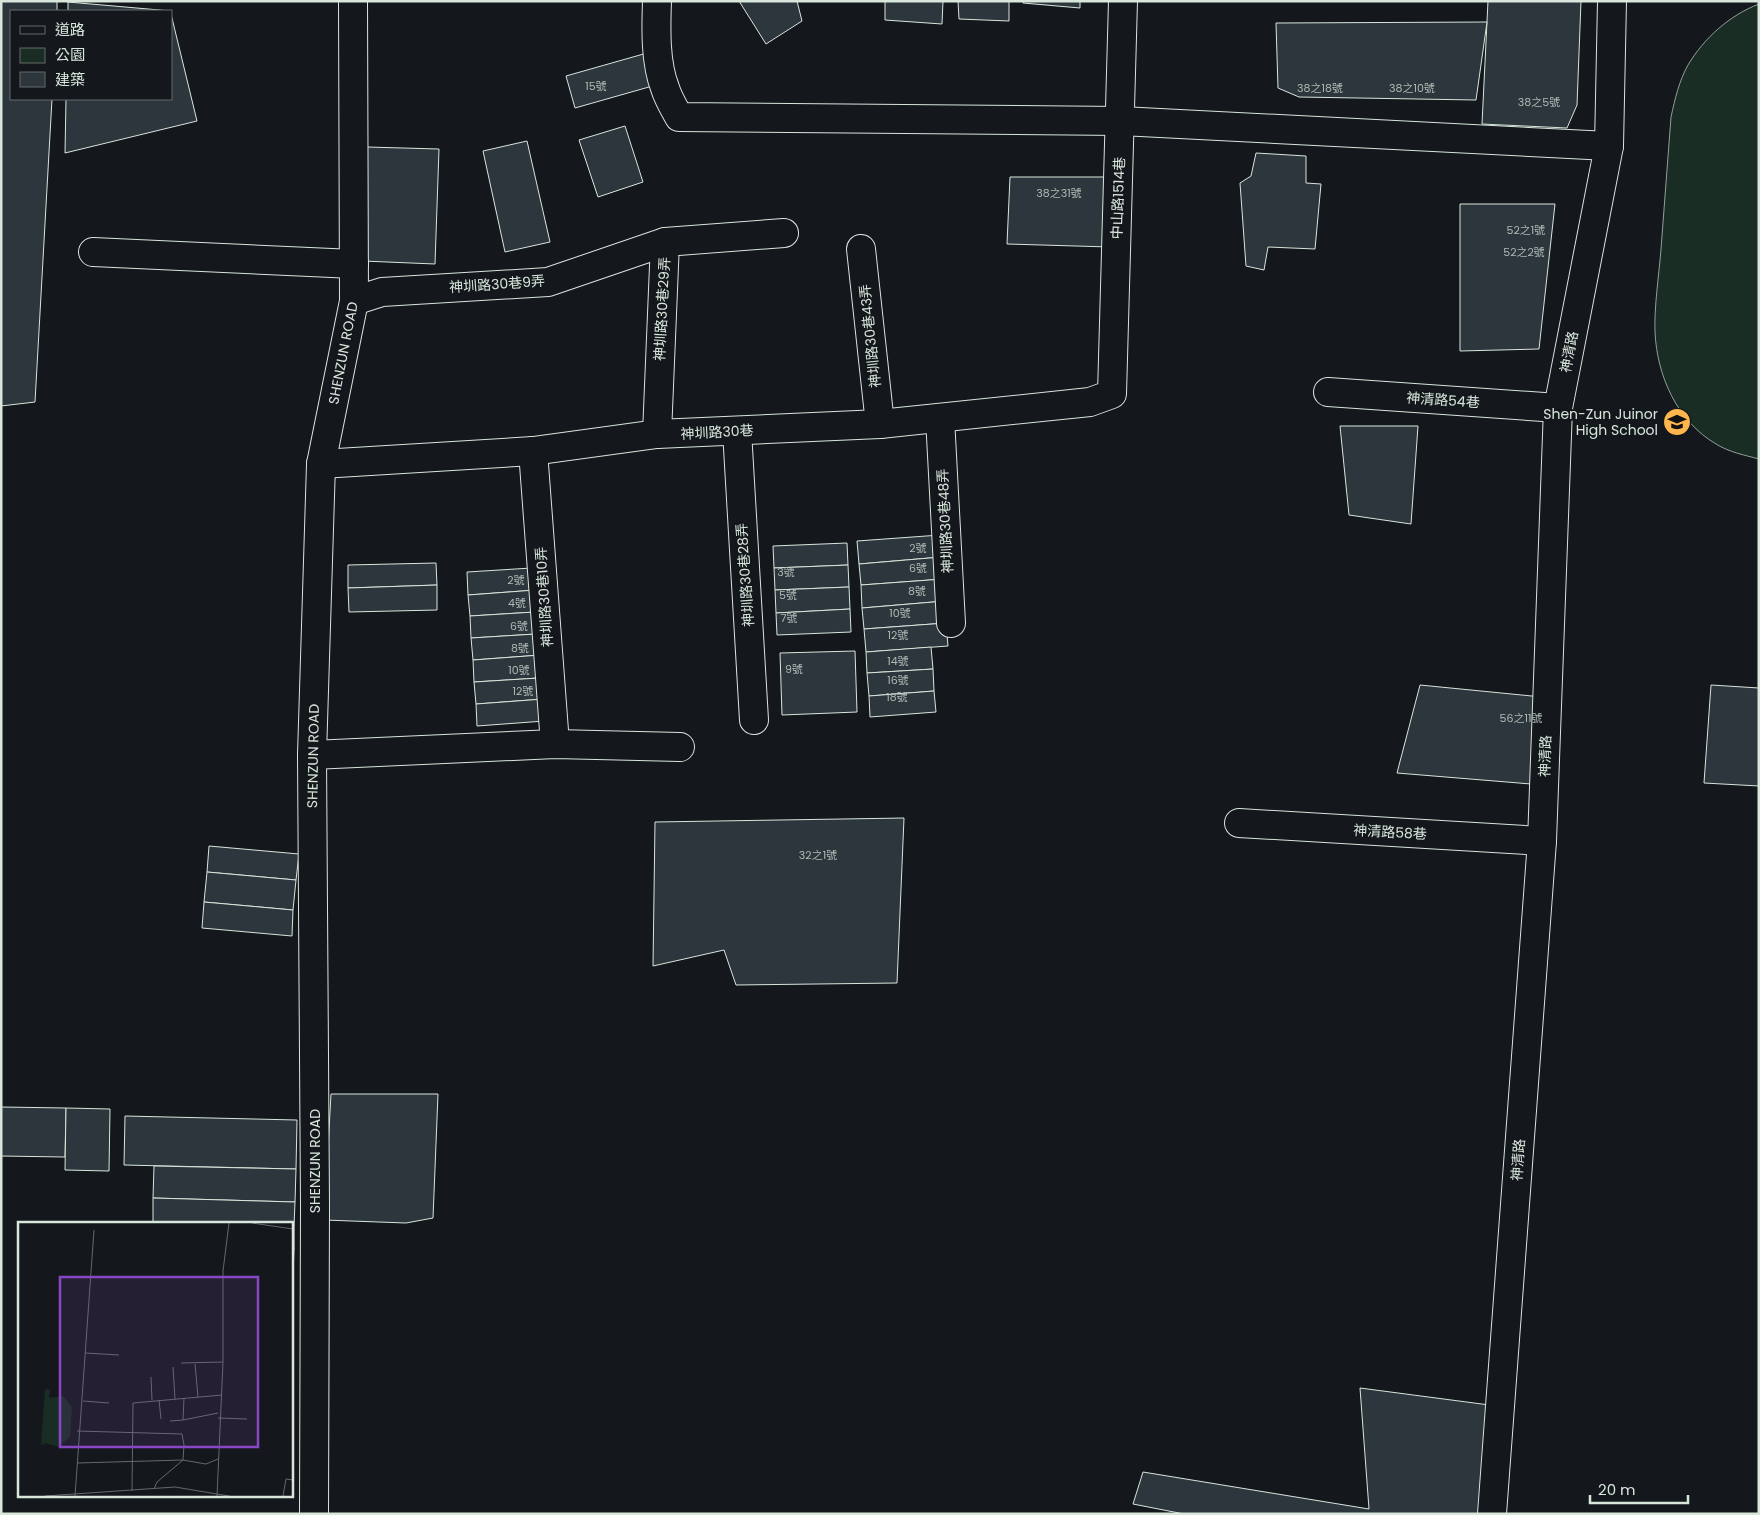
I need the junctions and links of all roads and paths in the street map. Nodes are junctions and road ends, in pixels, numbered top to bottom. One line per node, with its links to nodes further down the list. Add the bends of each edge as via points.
1 (353, 1): 11 (street, SHENZUN ROAD)
2 (657, 1): 5 (street, via 659,67 665,90 679,117)
3 (1123, 1): 5 (street, 中山路1514巷)
4 (1612, 1): 6 (street, 神清路)
5 (1121, 121): 6 (street); 14 (street, 中山路1514巷)
6 (1609, 146): 15 (street, 神清路)
7 (784, 232): 8 (street, 神圳路30巷29弄)
8 (665, 242): 12 (street, 神圳路30巷9弄, via 548,282 382,292); 19 (street, 神圳路30巷29弄)
9 (861, 249): 17 (street, 神圳路30巷43弄)
10 (93, 252): 11 (street)
11 (354, 264): 12 (street, SHENZUN ROAD)
12 (354, 301): 21 (street, SHENZUN ROAD)
13 (1328, 392): 15 (street, 神清路54巷)
14 (1112, 394): 16 (street, 神圳路30巷, via 1090,402)
15 (1558, 408): 28 (street, 神清路)
16 (940, 418): 17 (street, 神圳路30巷); 22 (street, 神圳路30巷48弄)
17 (880, 424): 18 (street, 神圳路30巷)
18 (736, 431): 19 (street, 神圳路30巷); 23 (street, 神圳路30巷28弄)
19 (657, 434): 20 (street, 神圳路30巷)
20 (533, 451): 21 (street, 神圳路30巷); 24 (street, 神圳路30巷10弄)
21 (321, 464): 26 (street, SHENZUN ROAD)
22 (951, 624)
23 (754, 720)
24 (555, 744): 25 (street); 26 (street)
25 (680, 747)
26 (312, 755): 29 (street, SHENZUN ROAD)
27 (1239, 823): 28 (street, 神清路58巷)
28 (1542, 841): 30 (street, 神清路)
29 (314, 1514)
30 (1492, 1514)

